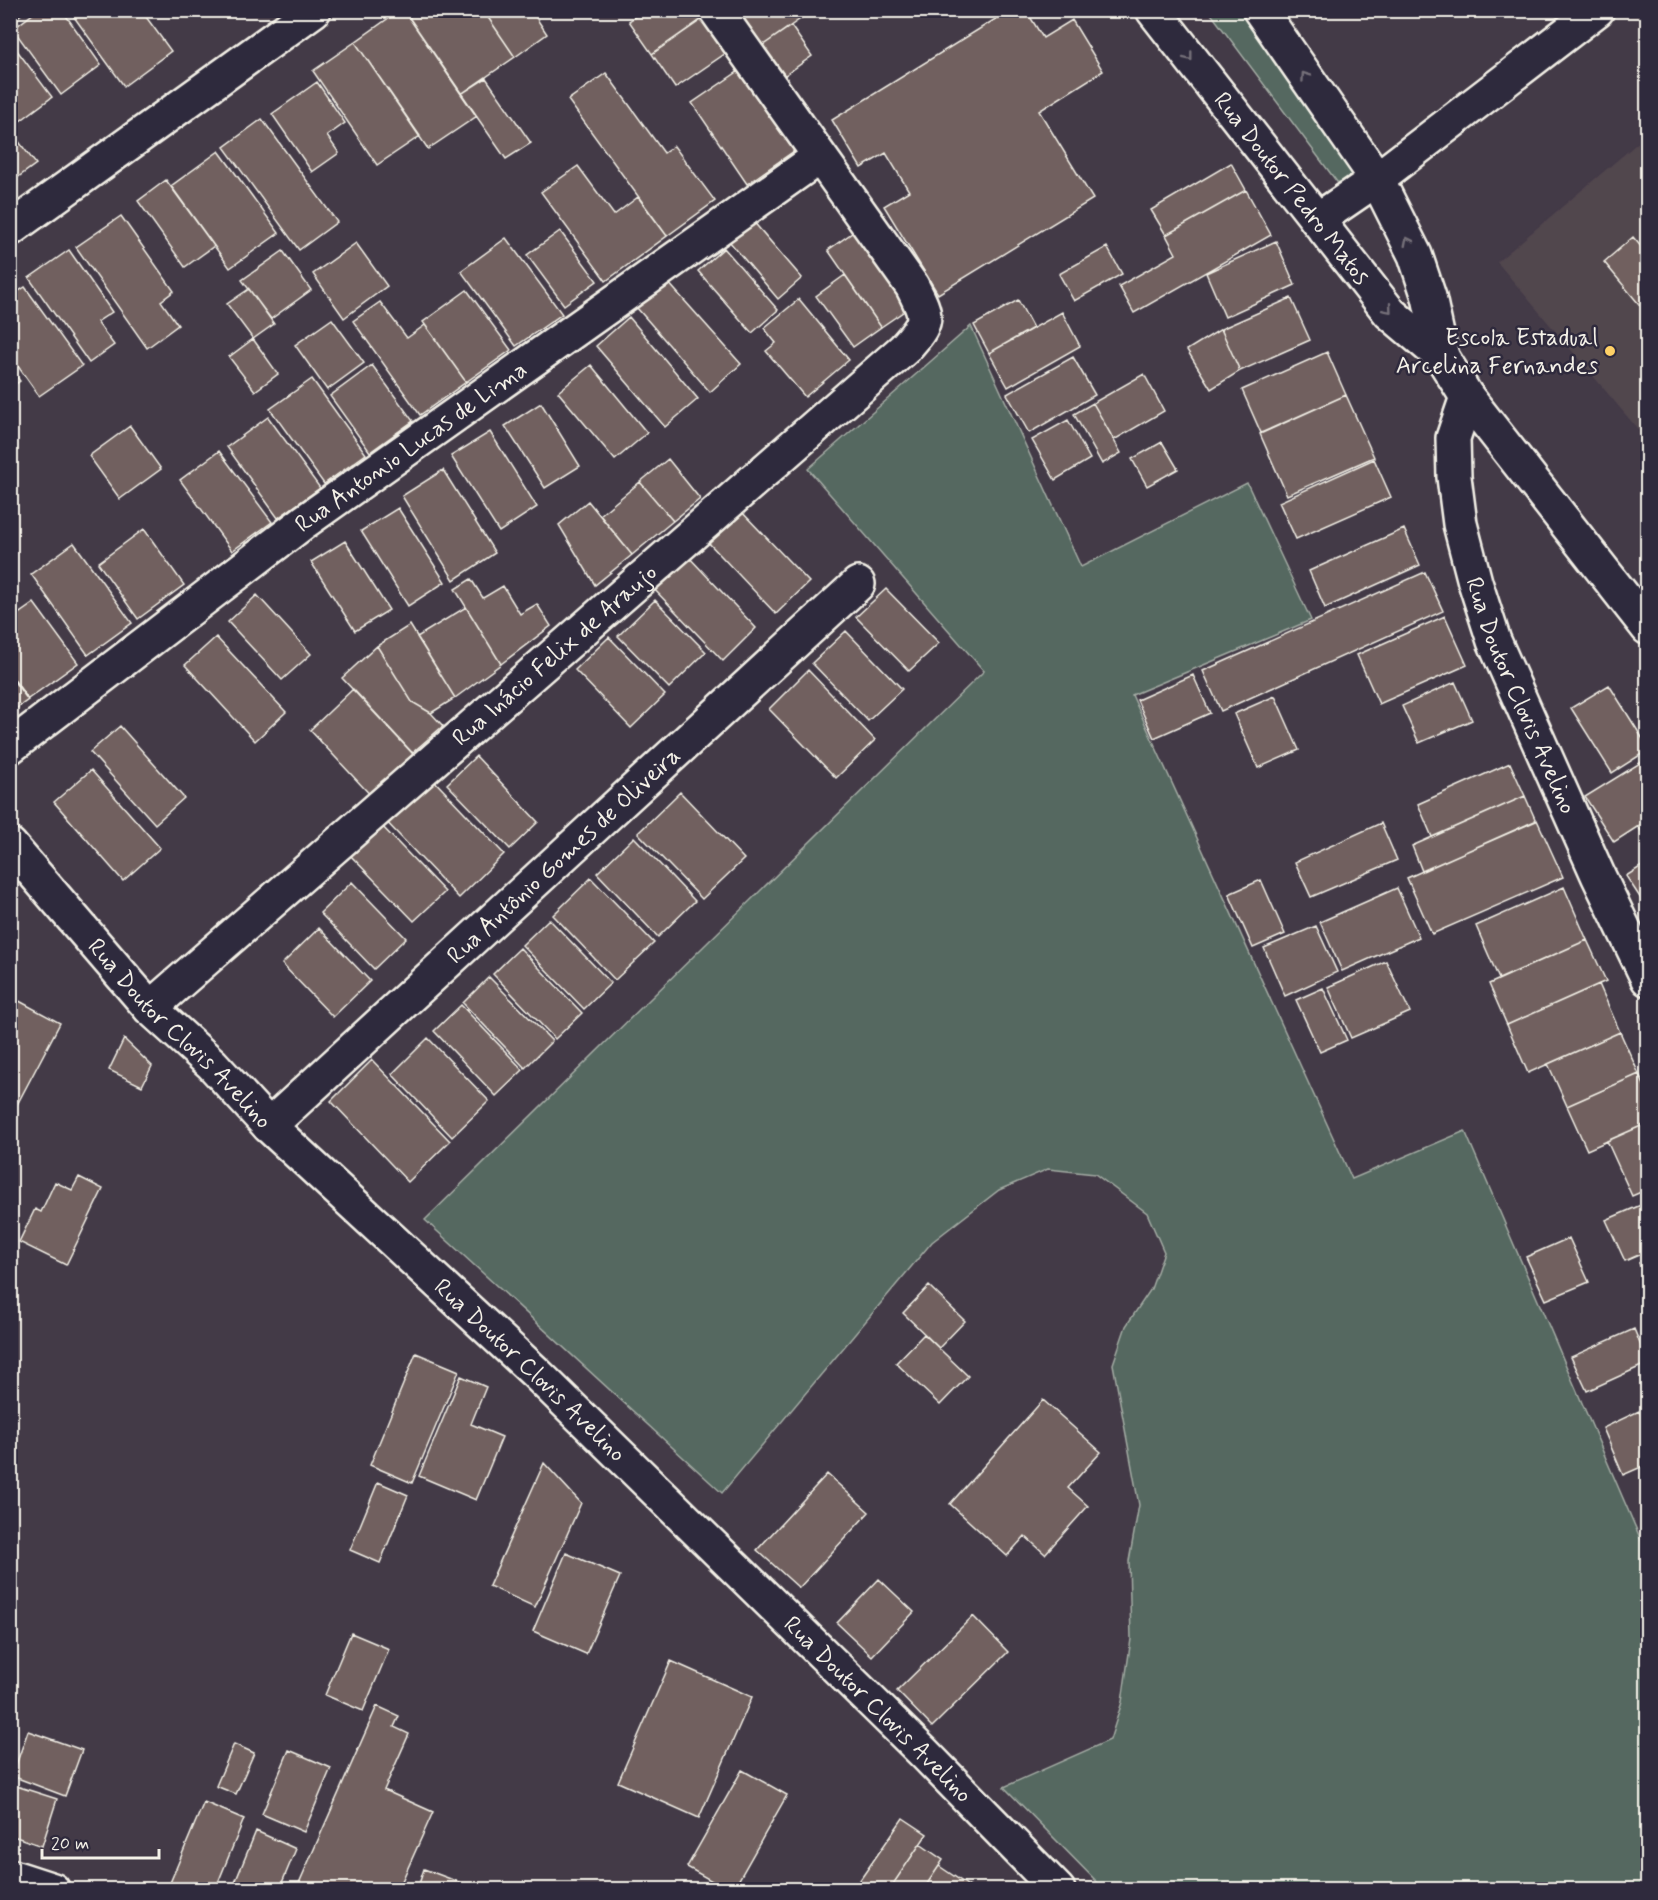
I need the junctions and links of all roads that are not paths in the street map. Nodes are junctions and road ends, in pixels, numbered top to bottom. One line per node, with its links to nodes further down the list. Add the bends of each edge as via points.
1 (314, 10): 9 (street)
2 (716, 10): 6 (street)
3 (1153, 10): 8 (street, Rua Doutor Pedro Matos, one-way to 8)
4 (1260, 10): 7 (street, Rua Doutor Pedro Matos, one-way to 4)
5 (1597, 10): 7 (street)
6 (819, 157): 14 (street, Rua Antonio Lucas de Lima, via 304,522); 17 (street, Rua Inácio Felix de Araujo, via 912,286 925,313 920,332)
7 (1377, 179): 8 (street); 10 (street, Rua Doutor Pedro Matos, one-way to 7, via 1415,255)
8 (1317, 220): 10 (street, Rua Doutor Pedro Matos, one-way to 10, via 1390,313)
9 (10, 229)
10 (1442, 357): 11 (street, Rua Doutor Pedro Matos)
11 (1467, 397): 13 (street, Rua Doutor Pedro Matos); 16 (street, Rua Doutor Clovis Avelino, via 1453,438 1454,477 1460,524 1484,612 1503,663)
12 (858, 584): 18 (street, Rua Antônio Gomes de Oliveira)
13 (1647, 628)
14 (10, 747)
15 (10, 845): 17 (street, Rua Doutor Clovis Avelino)
16 (1647, 979)
17 (150, 1008): 18 (street, Rua Doutor Clovis Avelino, via 212,1064)
18 (269, 1126): 21 (street, Rua Doutor Clovis Avelino, via 535,1372 923,1752)
19 (10, 1876): 20 (street)
20 (53, 1890)
21 (1058, 1890)

